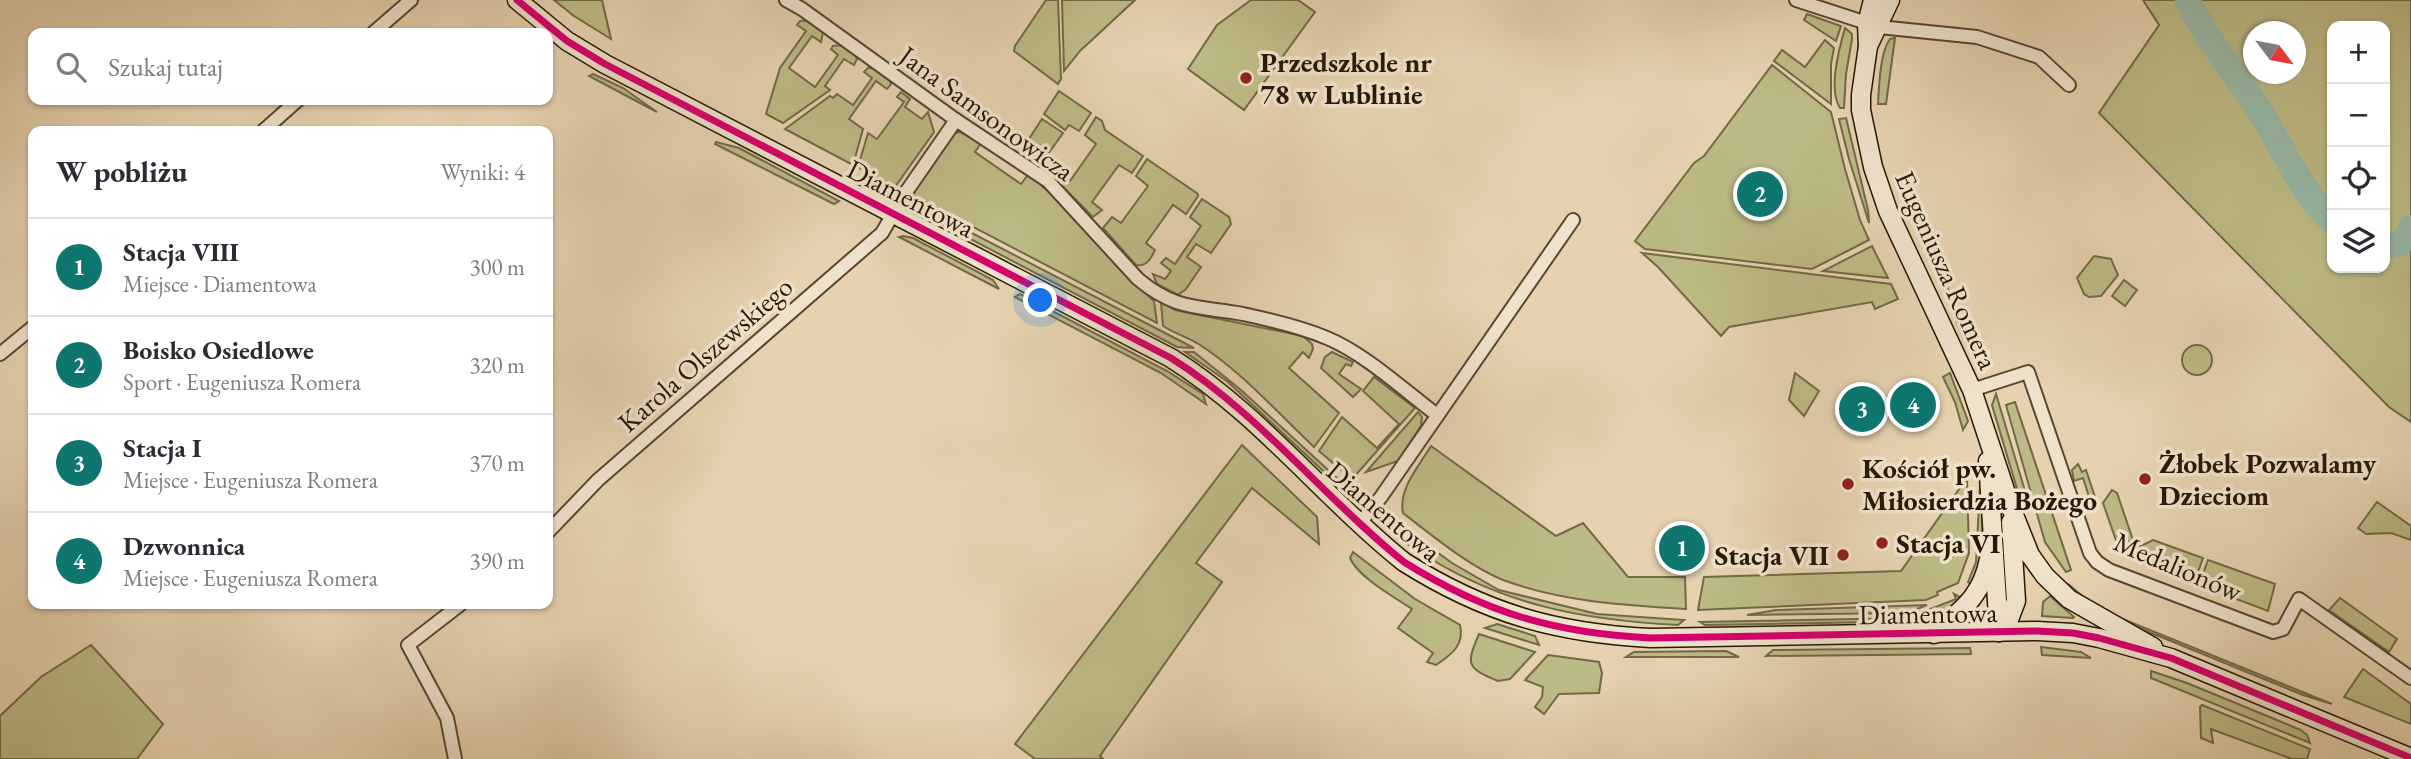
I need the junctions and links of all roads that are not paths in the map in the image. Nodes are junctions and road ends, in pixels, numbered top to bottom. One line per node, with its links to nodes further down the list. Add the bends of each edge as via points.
1 (411, 0): 8 (street)
2 (517, 0): 9 (street, Diamentowa)
3 (786, 0): 13 (street, Jana Samsonowicza)
4 (1796, 0): 7 (street)
5 (1873, 0): 7 (street, Eugeniusza Romera)
6 (1891, 0): 7 (street, Eugeniusza Romera)
7 (1873, 26): 11 (street, via 1977,37 2039,57); 19 (street, Eugeniusza Romera, via 1861,110 1873,167 1888,211)
8 (379, 28)
9 (552, 28)
10 (553, 29): 15 (street, Diamentowa, via 605,64)
11 (2069, 85)
12 (292, 105): 14 (street)
13 (956, 120): 15 (street, Karola Olszewskiego); 20 (street, Jana Samsonowicza, via 1048,181 1154,293 1179,305 1243,314 1327,338 1346,347)
14 (269, 126)
15 (893, 213): 23 (street, Diamentowa, via 1194,372); 24 (street, Karola Olszewskiego, via 882,233 862,252 598,480)
16 (1573, 220): 20 (street)
17 (28, 331): 18 (street)
18 (0, 355)
19 (1972, 390): 21 (street, Eugeniusza Romera); 30 (street, Medalionów, via 2028,372 2090,553 2104,567 2273,632 2283,629 2299,599)
20 (1437, 415): 23 (street)
21 (1987, 431): 22 (street, Eugeniusza Romera); 25 (street, Eugeniusza Romera)
22 (2010, 505): 27 (street, Eugeniusza Romera, via 2016,601); 29 (street, Eugeniusza Romera, via 2030,555 2055,587)
23 (1360, 523): 28 (street, Diamentowa, via 1429,578 1497,609 1559,628 1689,639)
24 (553, 527)
25 (1992, 542): 27 (street, Eugeniusza Romera); 28 (street, Eugeniusza Romera, via 1986,578 1977,593)
26 (455, 609): 32 (street, via 408,645 447,718)
27 (1999, 632): 28 (street, Diamentowa); 29 (street, Diamentowa, via 2073,633)
28 (1934, 634)
29 (2171, 658): 31 (street, Diamentowa)
30 (2411, 678)
31 (2411, 758)
32 (455, 759)

